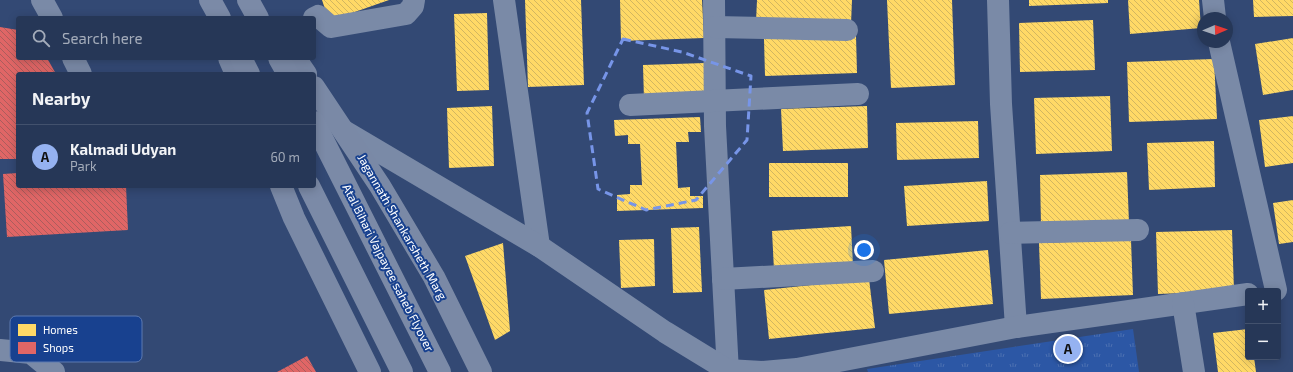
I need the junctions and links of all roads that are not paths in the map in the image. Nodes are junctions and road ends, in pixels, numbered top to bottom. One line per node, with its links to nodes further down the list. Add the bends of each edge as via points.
1 (42, 0): 13 (street)
2 (206, 0): 14 (main road)
3 (210, 0): 15 (highway)
4 (248, 0): 16 (highway)
5 (256, 0): 17 (main road)
6 (414, 0): 11 (street, via 413,6 406,14 331,28)
7 (504, 0): 41 (street)
8 (714, 0): 18 (street)
9 (998, 0): 40 (street, via 1001,104)
10 (1213, 0): 12 (street)
11 (314, 11)
12 (1214, 12)
13 (51, 16)
14 (212, 16)
15 (219, 16)
16 (257, 16)
17 (267, 16)
18 (715, 27): 19 (street); 33 (street)
19 (847, 30)
20 (1220, 48): 44 (street)
21 (74, 60): 26 (street)
22 (230, 60): 27 (main road)
23 (242, 60): 28 (highway)
24 (281, 60): 29 (highway)
25 (296, 60): 30 (main road)
26 (80, 72)
27 (235, 72)
28 (249, 72)
29 (287, 72)
30 (305, 72)
31 (316, 90): 36 (main road, Jagannath Shankarsheth Marg)
32 (858, 94): 33 (street)
33 (715, 101): 34 (street); 43 (street)
34 (630, 106)
35 (316, 126): 55 (highway, Atal Bihari Vajpayee saheb Flyover)
36 (344, 131): 41 (street); 56 (main road, Jagannath Shankarsheth Marg, via 434,277)
37 (282, 188): 53 (main road)
38 (310, 188): 54 (highway)
39 (1138, 230): 40 (street)
40 (1010, 233): 47 (street)
41 (539, 246): 51 (street, via 665,332)
42 (873, 272): 43 (street)
43 (723, 279): 51 (street)
44 (1278, 288)
45 (1245, 294): 46 (street)
46 (1183, 303): 47 (street); 57 (street)
47 (1016, 327): 51 (street, via 797,369)
48 (0, 350): 49 (street)
49 (10, 351)
50 (42, 362): 52 (street)
51 (728, 371)
52 (54, 372)
53 (370, 372)
54 (402, 372)
55 (440, 372)
56 (481, 372)
57 (1194, 372)

